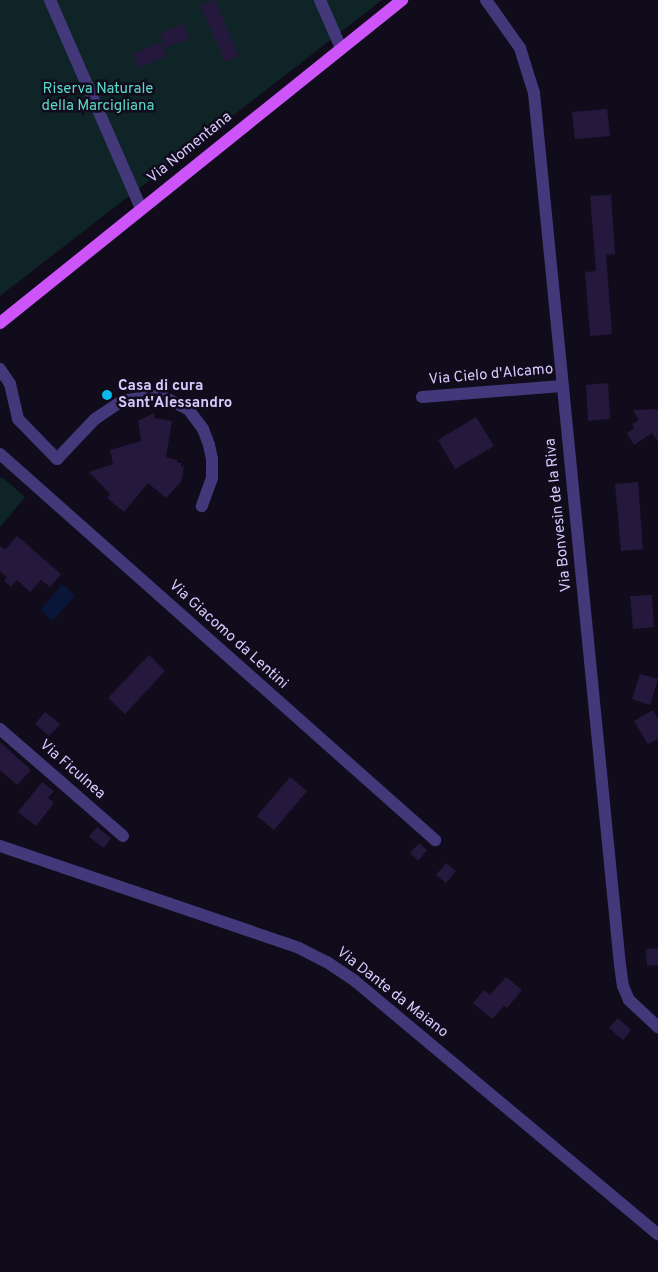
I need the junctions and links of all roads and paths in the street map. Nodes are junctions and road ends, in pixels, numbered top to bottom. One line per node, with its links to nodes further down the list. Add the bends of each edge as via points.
1 (50, 0): 6 (street)
2 (320, 0): 5 (street)
3 (402, 0): 5 (main road, Via Nomentana)
4 (486, 0): 9 (street, Via Bonvesin de la Riva, via 520,48 534,93)
5 (341, 48): 6 (main road, Via Nomentana)
6 (141, 208): 7 (main road, Via Nomentana)
7 (0, 323)
8 (0, 369): 12 (street, via 10,384 18,419 57,460 95,419 122,401 164,397 188,409 210,445 212,478)
9 (562, 386): 10 (street, Via Cielo d'Alcamo); 17 (street, Via Bonvesin de la Riva, via 622,979 629,1000)
10 (422, 397)
11 (0, 454): 15 (street, Via Giacomo da Lentini)
12 (202, 506)
13 (0, 729): 14 (street, Via Ficulnea)
14 (123, 836)
15 (435, 840)
16 (0, 846): 18 (street, Via Dante da Maiano, via 299,948 327,962 363,987)
17 (658, 1027)
18 (658, 1234)

